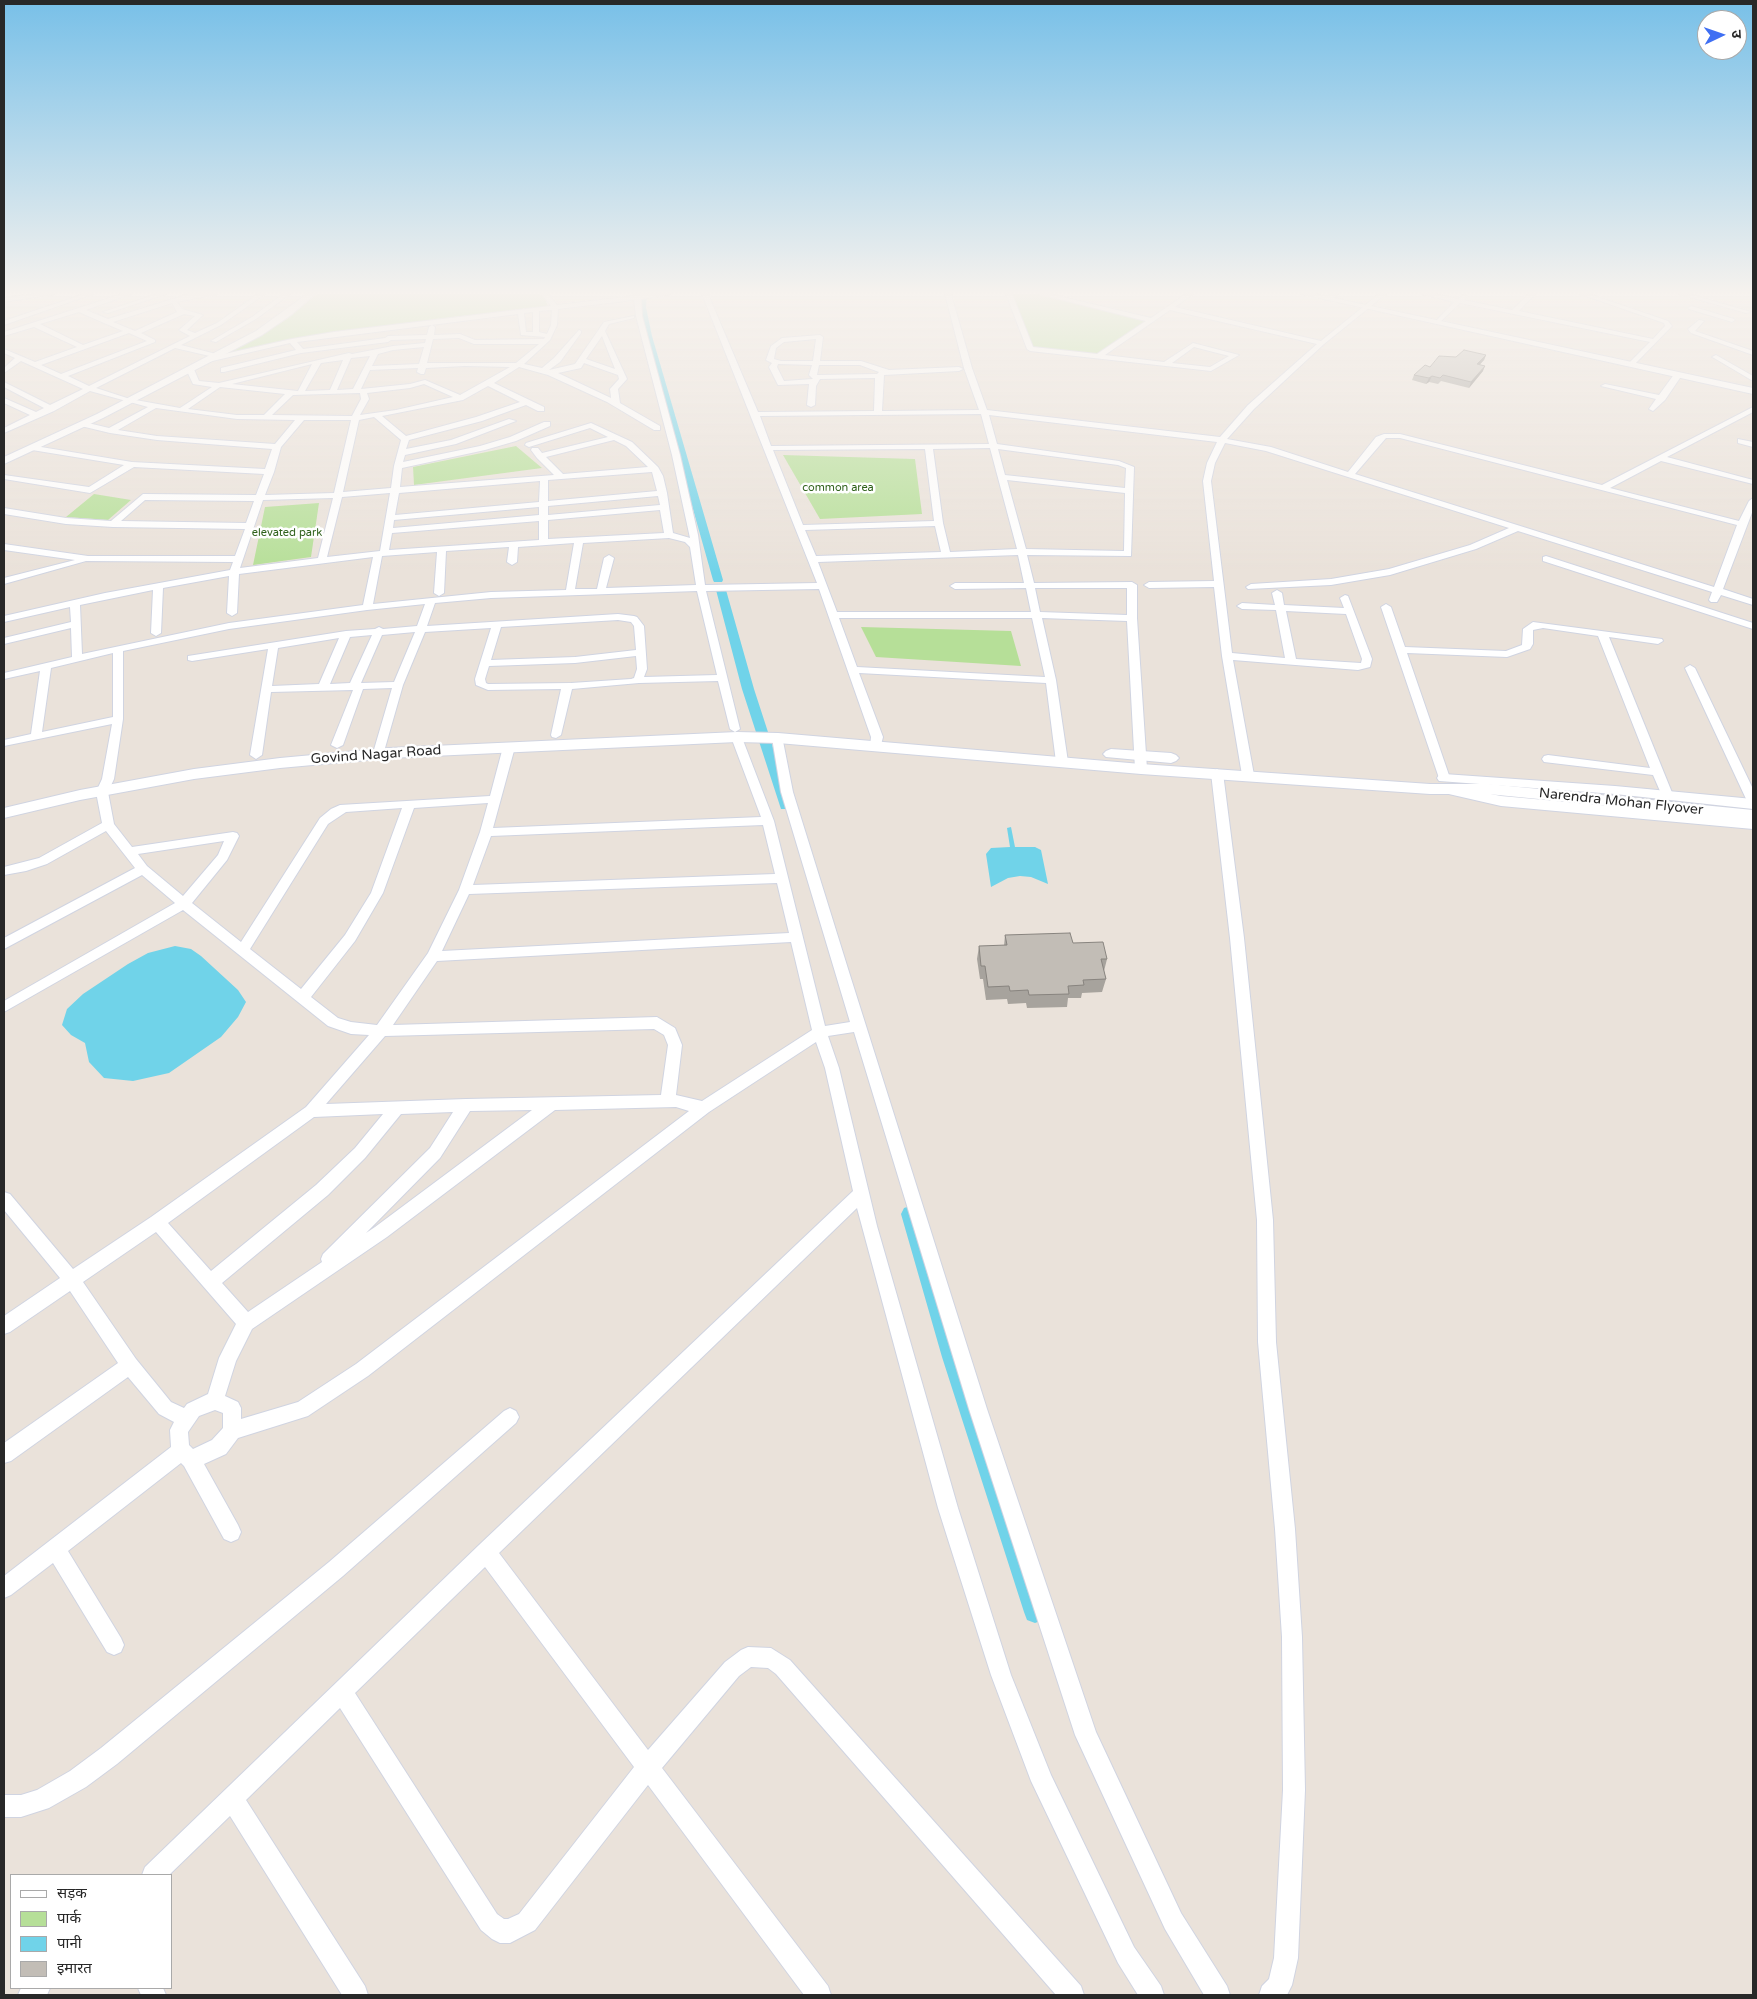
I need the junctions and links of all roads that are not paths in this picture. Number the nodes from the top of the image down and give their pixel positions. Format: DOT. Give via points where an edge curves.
graph roads {
  1 [pos="10,387"];
  2 [pos="86,387"];
  3 [pos="93,387"];
  4 [pos="155,387"];
  5 [pos="216,387"];
  6 [pos="243,387"];
  7 [pos="303,387"];
  8 [pos="335,387"];
  9 [pos="361,387"];
  10 [pos="389,387"];
  11 [pos="433,387"];
  12 [pos="480,387"];
  13 [pos="497,387"];
  14 [pos="580,387"];
  15 [pos="616,387"];
  16 [pos="657,387"];
  17 [pos="744,387"];
  18 [pos="814,387"];
  19 [pos="879,387"];
  20 [pos="975,387"];
  21 [pos="1273,387"];
  22 [pos="1611,387"];
  23 [pos="1669,387"];
  24 [pos="1736,387"];
  25 [pos="90,389"];
  26 [pos="360,391"];
  27 [pos="1753,391"];
  28 [pos="291,392"];
  29 [pos="300,393"];
  30 [pos="332,393"];
  31 [pos="460,398"];
  32 [pos="1662,398"];
  33 [pos="4,400"];
  34 [pos="129,401"];
  35 [pos="527,402"];
  36 [pos="616,404"];
  37 [pos="811,405"];
  38 [pos="155,406"];
  39 [pos="51,408"];
  40 [pos="541,409"];
  41 [pos="1654,409"];
  42 [pos="1753,409"];
  43 [pos="181,410"];
  44 [pos="984,412"];
  45 [pos="878,413"];
  46 [pos="755,414"];
  47 [pos="38,415"];
  48 [pos="376,415"];
  49 [pos="266,417"];
  50 [pos="301,418"];
  51 [pos="355,418"];
  52 [pos="512,421"];
  53 [pos="84,424"];
  54 [pos="547,424"];
  55 [pos="657,428"];
  56 [pos="4,431"];
  57 [pos="110,431"];
  58 [pos="520,436"];
  59 [pos="616,437"];
  60 [pos="405,440"];
  61 [pos="1222,440"];
  62 [pos="1741,441"];
  63 [pos="529,445"];
  64 [pos="1753,445"];
  65 [pos="929,446"];
  66 [pos="993,446"];
  67 [pos="277,447"];
  68 [pos="35,448"];
  69 [pos="768,448"];
  70 [pos="401,453"];
  71 [pos="540,456"];
  72 [pos="1660,458"];
  73 [pos="4,461"];
  74 [pos="132,464"];
  75 [pos="398,466"];
  76 [pos="655,469"];
  77 [pos="270,472"];
  78 [pos="1350,475"];
  79 [pos="1001,476"];
  80 [pos="4,477"];
  81 [pos="561,477"];
  82 [pos="544,478"];
  83 [pos="1753,482"];
  84 [pos="1603,488"];
  85 [pos="395,490"];
  86 [pos="1129,491"];
  87 [pos="662,493"];
  88 [pos="339,495"];
  89 [pos="260,498"];
  90 [pos="1753,501"];
  91 [pos="543,504"];
  92 [pos="664,507"];
  93 [pos="4,511"];
  94 [pos="542,517"];
  95 [pos="390,518"];
  96 [pos="939,523"];
  97 [pos="113,524"];
  98 [pos="1742,524"];
  99 [pos="250,526"];
  100 [pos="1519,527"];
  101 [pos="799,528"];
  102 [pos="388,531"];
  103 [pos="669,535"];
  104 [pos="578,540"];
  105 [pos="542,542"];
  106 [pos="514,544"];
  107 [pos="694,546"];
  108 [pos="4,547"];
  109 [pos="442,548"];
  110 [pos="1022,552"];
  111 [pos="381,553"];
  112 [pos="946,554"];
  113 [pos="609,558"];
  114 [pos="88,559"];
  115 [pos="238,559"];
  116 [pos="811,559"];
  117 [pos="1546,559"];
  118 [pos="322,560"];
  119 [pos="512,562"];
  120 [pos="234,572"];
  121 [pos="4,581"];
  122 [pos="1219,584"];
  123 [pos="1030,585"];
  124 [pos="158,586"];
  125 [pos="823,586"];
  126 [pos="955,586"];
  127 [pos="1149,586"];
  128 [pos="1251,587"];
  129 [pos="701,588"];
  130 [pos="601,591"];
  131 [pos="570,592"];
  132 [pos="1716,592"];
  133 [pos="1276,593"];
  134 [pos="435,596"];
  135 [pos="1345,598"];
  136 [pos="1753,602"];
  137 [pos="74,603"];
  138 [pos="367,606"];
  139 [pos="1242,606"];
  140 [pos="1386,607"];
  141 [pos="1280,608"];
  142 [pos="1350,611"];
  143 [pos="1710,612"];
  144 [pos="232,614"];
  145 [pos="834,615"];
  146 [pos="1036,615"];
  147 [pos="1132,618"];
  148 [pos="4,619"];
  149 [pos="76,624"];
  150 [pos="496,624"];
  151 [pos="1753,626"];
  152 [pos="421,628"];
  153 [pos="379,630"];
  154 [pos="156,633"];
  155 [pos="1602,633"];
  156 [pos="346,634"];
  157 [pos="4,641"];
  158 [pos="1658,641"];
  159 [pos="274,644"];
  160 [pos="118,649"];
  161 [pos="1401,650"];
  162 [pos="640,653"];
  163 [pos="1227,656"];
  164 [pos="192,658"];
  165 [pos="77,659"];
  166 [pos="1291,661"];
  167 [pos="485,663"];
  168 [pos="46,666"];
  169 [pos="1690,668"];
  170 [pos="852,670"];
  171 [pos="4,676"];
  172 [pos="722,678"];
  173 [pos="638,680"];
  174 [pos="1051,680"];
  175 [pos="398,686"];
  176 [pos="567,686"];
  177 [pos="356,687"];
  178 [pos="323,688"];
  179 [pos="267,689"];
  180 [pos="118,719"];
  181 [pos="744,733"];
  182 [pos="556,735"];
  183 [pos="773,735"];
  184 [pos="36,736"];
  185 [pos="877,742"];
  186 [pos="4,743"];
  187 [pos="337,745"];
  188 [pos="380,747"];
  189 [pos="509,747"];
  190 [pos="256,755"];
  191 [pos="1061,757"];
  192 [pos="1548,759"];
  193 [pos="1140,762"];
  194 [pos="1247,770"];
  195 [pos="1657,772"];
  196 [pos="1217,773"];
  197 [pos="1443,783"];
  198 [pos="105,786"];
  199 [pos="1667,795"];
  200 [pos="496,799"];
  201 [pos="4,801"];
  202 [pos="1753,803"];
  203 [pos="409,804"];
  204 [pos="4,813"];
  205 [pos="1753,814"];
  206 [pos="768,821"];
  207 [pos="1753,824"];
  208 [pos="108,825"];
  209 [pos="486,832"];
  210 [pos="130,851"];
  211 [pos="143,869"];
  212 [pos="4,871"];
  213 [pos="783,878"];
  214 [pos="465,890"];
  215 [pos="184,904"];
  216 [pos="797,937"];
  217 [pos="4,944"];
  218 [pos="242,951"];
  219 [pos="433,956"];
  220 [pos="302,998"];
  221 [pos="4,1007"];
  222 [pos="859,1026"];
  223 [pos="381,1031"];
  224 [pos="820,1032"];
  225 [pos="668,1101"];
  226 [pos="552,1103"];
  227 [pos="466,1105"];
  228 [pos="397,1108"];
  229 [pos="704,1108"];
  230 [pos="311,1111"];
  231 [pos="862,1193"];
  232 [pos="6,1209"];
  233 [pos="157,1222"];
  234 [pos="310,1279"];
  235 [pos="72,1280"];
  236 [pos="210,1283"];
  237 [pos="246,1323"];
  238 [pos="4,1326"];
  239 [pos="130,1365"];
  240 [pos="215,1401"];
  241 [pos="510,1417"];
  242 [pos="186,1419"];
  243 [pos="232,1430"];
  244 [pos="4,1454"];
  245 [pos="186,1455"];
  246 [pos="231,1532"];
  247 [pos="55,1548"];
  248 [pos="486,1552"];
  249 [pos="4,1588"];
  250 [pos="114,1645"];
  251 [pos="342,1692"];
  252 [pos="648,1767"];
  253 [pos="232,1799"];
  254 [pos="4,1806"];
  255 [pos="154,1874"];
  256 [pos="356,1995"];
  257 [pos="819,1995"];
  258 [pos="1072,1995"];
  259 [pos="1152,1995"];
  260 [pos="1218,1995"];
  261 [pos="1271,1995"];
  1 -- 39 [label="street"];
  2 -- 25 [label="street"];
  3 -- 25 [label="street"];
  4 -- 34 [label="street"];
  5 -- 43 [label="street"];
  6 -- 28 [label="street"];
  7 -- 29 [label="street"];
  8 -- 30 [label="street"];
  9 -- 26 [label="street"];
  10 -- 26 [label="street"];
  11 -- 31 [label="street"];
  12 -- 31 [label="street"];
  13 -- 35 [label="street"];
  14 -- 36 [label="street"];
  15 -- 36 [label="street"];
  16 -- 107 [label="street" via="680,473"];
  17 -- 46 [label="street"];
  18 -- 37 [label="street"];
  19 -- 45 [label="street"];
  20 -- 44 [label="street"];
  21 -- 61 [label="street"];
  22 -- 32 [label="street"];
  23 -- 32 [label="street"];
  24 -- 27 [label="street"];
  25 -- 34 [label="street"];
  25 -- 39 [label="street"];
  26 -- 30 [label="street"];
  26 -- 51 [label="street" via="365,399"];
  28 -- 29 [label="street"];
  28 -- 49 [label="street"];
  29 -- 30 [label="street"];
  31 -- 48 [label="street"];
  32 -- 41 [label="street"];
  33 -- 47 [label="street"];
  34 -- 38 [label="street"];
  34 -- 53 [label="street"];
  35 -- 40 [label="street"];
  35 -- 60 [label="street"];
  36 -- 55 [label="street"];
  38 -- 43 [label="street"];
  38 -- 57 [label="street"];
  39 -- 47 [label="street"];
  42 -- 72 [label="street"];
  43 -- 49 [label="street"];
  44 -- 45 [label="street"];
  44 -- 61 [label="street"];
  44 -- 66 [label="street"];
  45 -- 46 [label="street"];
  46 -- 69 [label="street"];
  47 -- 56 [label="street"];
  48 -- 51 [label="street"];
  48 -- 60 [label="street"];
  49 -- 50 [label="street"];
  50 -- 51 [label="street"];
  50 -- 67 [label="street"];
  51 -- 88 [label="street"];
  52 -- 70 [label="street" via="463,440"];
  53 -- 57 [label="street"];
  53 -- 68 [label="street"];
  54 -- 58 [label="street"];
  57 -- 67 [label="street" via="189,442"];
  58 -- 63 [label="street"];
  58 -- 75 [label="street" via="474,450"];
  59 -- 63 [label="street" via="591,425"];
  59 -- 71 [label="street"];
  59 -- 76 [label="street" via="629,444"];
  60 -- 70 [label="street"];
  61 -- 78 [label="street" via="1268,449"];
  61 -- 122 [label="street" via="1207,481"];
  62 -- 64 [label="street"];
  63 -- 71 [label="street"];
  65 -- 66 [label="street"];
  65 -- 69 [label="street"];
  65 -- 96 [label="street"];
  66 -- 79 [label="street"];
  66 -- 86 [label="street" via="1126,465 1130,468"];
  67 -- 77 [label="street"];
  68 -- 73 [label="street"];
  68 -- 74 [label="street"];
  69 -- 101 [label="street"];
  70 -- 75 [label="street"];
  71 -- 81 [label="street"];
  72 -- 83 [label="street"];
  72 -- 84 [label="street"];
  74 -- 77 [label="street"];
  74 -- 80 [label="street" via="90,490"];
  75 -- 85 [label="street"];
  76 -- 81 [label="street"];
  76 -- 87 [label="street"];
  77 -- 89 [label="street"];
  78 -- 84 [label="street" via="1379,439 1391,435"];
  78 -- 100 [label="street"];
  79 -- 86 [label="street"];
  79 -- 110 [label="street"];
  81 -- 82 [label="street"];
  82 -- 85 [label="street"];
  82 -- 91 [label="street"];
  84 -- 98 [label="street"];
  85 -- 88 [label="street"];
  85 -- 95 [label="street"];
  86 -- 110 [label="street" via="1128,554"];
  87 -- 91 [label="street"];
  87 -- 92 [label="street"];
  88 -- 89 [label="street"];
  88 -- 118 [label="street"];
  89 -- 97 [label="street" via="143,497"];
  89 -- 99 [label="street"];
  90 -- 98 [label="street"];
  91 -- 94 [label="street"];
  91 -- 95 [label="street"];
  92 -- 94 [label="street"];
  92 -- 103 [label="street"];
  93 -- 97 [label="street" via="66,521"];
  94 -- 102 [label="street"];
  94 -- 105 [label="street"];
  95 -- 102 [label="street"];
  96 -- 101 [label="street"];
  96 -- 112 [label="street"];
  97 -- 99 [label="street"];
  98 -- 132 [label="street"];
  99 -- 115 [label="street"];
  100 -- 128 [label="street" via="1473,547 1390,572 1331,582"];
  100 -- 132 [label="street"];
  101 -- 116 [label="street"];
  102 -- 111 [label="street"];
  103 -- 104 [label="street"];
  103 -- 107 [label="street" via="688,540"];
  104 -- 105 [label="street"];
  104 -- 131 [label="street"];
  105 -- 106 [label="street"];
  106 -- 109 [label="street"];
  106 -- 119 [label="street"];
  107 -- 129 [label="street"];
  108 -- 114 [label="street"];
  109 -- 111 [label="street"];
  109 -- 134 [label="street"];
  110 -- 112 [label="street"];
  110 -- 123 [label="street"];
  111 -- 118 [label="street"];
  111 -- 138 [label="street"];
  112 -- 116 [label="street"];
  113 -- 130 [label="street"];
  114 -- 115 [label="street"];
  114 -- 121 [label="street"];
  115 -- 120 [label="street"];
  116 -- 125 [label="street"];
  117 -- 143 [label="street"];
  118 -- 120 [label="street"];
  120 -- 124 [label="street"];
  120 -- 144 [label="street"];
  122 -- 127 [label="street"];
  122 -- 163 [label="street"];
  123 -- 126 [label="street"];
  123 -- 146 [label="street"];
  123 -- 147 [label="street" via="1132,586"];
  124 -- 137 [label="street"];
  124 -- 154 [label="street"];
  125 -- 129 [label="street"];
  125 -- 145 [label="street"];
  129 -- 130 [label="street"];
  129 -- 172 [label="street"];
  130 -- 131 [label="street"];
  131 -- 134 [label="street"];
  132 -- 136 [label="street"];
  132 -- 143 [label="street"];
  133 -- 141 [label="street"];
  134 -- 138 [label="street"];
  134 -- 152 [label="street"];
  135 -- 142 [label="street"];
  137 -- 148 [label="street"];
  137 -- 149 [label="street"];
  138 -- 160 [label="street" via="229,626"];
  139 -- 141 [label="street"];
  140 -- 161 [label="street"];
  141 -- 142 [label="street"];
  141 -- 166 [label="street"];
  142 -- 166 [label="street" via="1367,659 1366,665"];
  143 -- 151 [label="street"];
  145 -- 146 [label="street"];
  145 -- 170 [label="street"];
  146 -- 147 [label="street"];
  146 -- 174 [label="street"];
  147 -- 193 [label="street"];
  149 -- 157 [label="street"];
  149 -- 165 [label="street"];
  150 -- 152 [label="street"];
  150 -- 162 [label="street" via="634,619 639,626"];
  150 -- 167 [label="street"];
  152 -- 153 [label="street"];
  152 -- 175 [label="street"];
  153 -- 156 [label="street"];
  153 -- 177 [label="street"];
  155 -- 158 [label="street"];
  155 -- 161 [label="street" via="1533,625 1528,629 1526,647 1507,654"];
  155 -- 195 [label="street"];
  156 -- 159 [label="street"];
  156 -- 178 [label="street"];
  159 -- 164 [label="street"];
  159 -- 179 [label="street"];
  160 -- 165 [label="street"];
  160 -- 180 [label="street"];
  161 -- 197 [label="street"];
  162 -- 167 [label="street" via="575,660"];
  162 -- 173 [label="street" via="642,669"];
  163 -- 166 [label="street"];
  163 -- 194 [label="street"];
  165 -- 168 [label="street"];
  167 -- 176 [label="street" via="480,680 481,685 488,687"];
  168 -- 171 [label="street"];
  168 -- 184 [label="street"];
  169 -- 202 [label="street"];
  170 -- 174 [label="street"];
  170 -- 185 [label="street"];
  172 -- 173 [label="street"];
  172 -- 181 [label="street"];
  173 -- 176 [label="street"];
  174 -- 191 [label="street"];
  175 -- 177 [label="street"];
  175 -- 188 [label="street"];
  176 -- 182 [label="street"];
  177 -- 178 [label="street"];
  177 -- 187 [label="street"];
  178 -- 179 [label="street"];
  179 -- 190 [label="street"];
  180 -- 184 [label="street"];
  180 -- 198 [label="street"];
  181 -- 182 [label="main road, Govind Nagar Road"];
  181 -- 183 [label="main road"];
  181 -- 189 [label="main road, Govind Nagar Road"];
  181 -- 206 [label="street"];
  182 -- 188 [label="main road, Govind Nagar Road"];
  183 -- 185 [label="main road"];
  183 -- 222 [label="street" via="788,798"];
  184 -- 186 [label="street"];
  185 -- 191 [label="main road"];
  187 -- 188 [label="main road, Govind Nagar Road"];
  187 -- 190 [label="main road, Govind Nagar Road"];
  188 -- 189 [label="main road, Govind Nagar Road"];
  188 -- 198 [label="main road, Govind Nagar Road"];
  189 -- 200 [label="street"];
  190 -- 198 [label="main road, Govind Nagar Road" via="197,763"];
  191 -- 193 [label="main road"];
  192 -- 195 [label="street"];
  193 -- 194 [label="main road"];
  193 -- 196 [label="main road"];
  194 -- 196 [label="main road"];
  194 -- 197 [label="main road"];
  195 -- 199 [label="street"];
  196 -- 261 [label="street" via="1263,1206 1267,1342 1292,1637 1294,1790 1286,1958 1280,1985"];
  197 -- 199 [label="street" via="1496,780"];
  197 -- 205 [label="main road, Narendra Mohan Flyover"];
  197 -- 207 [label="street" via="1501,801"];
  198 -- 201 [label="main road, Govind Nagar Road"];
  198 -- 204 [label="main road, Govind Nagar Road"];
  198 -- 208 [label="street"];
  199 -- 202 [label="street"];
  200 -- 203 [label="street"];
  200 -- 209 [label="street"];
  203 -- 218 [label="street" via="344,808 324,821"];
  203 -- 220 [label="street" via="377,893 350,938"];
  206 -- 209 [label="street"];
  206 -- 213 [label="street"];
  208 -- 210 [label="street"];
  208 -- 212 [label="street" via="43,861"];
  209 -- 214 [label="street"];
  210 -- 211 [label="street"];
  210 -- 215 [label="street" via="233,836 223,857"];
  211 -- 215 [label="street"];
  211 -- 217 [label="street"];
  213 -- 214 [label="street"];
  213 -- 216 [label="street"];
  214 -- 219 [label="street"];
  215 -- 218 [label="street"];
  215 -- 221 [label="street"];
  216 -- 219 [label="street"];
  216 -- 224 [label="street"];
  218 -- 220 [label="street"];
  219 -- 223 [label="street"];
  220 -- 223 [label="street" via="333,1022 351,1028"];
  222 -- 224 [label="street"];
  222 -- 260 [label="street" via="978,1409 1086,1735 1173,1921"];
  223 -- 225 [label="street" via="656,1023 670,1032 675,1045"];
  223 -- 230 [label="street"];
  224 -- 229 [label="street"];
  224 -- 231 [label="street" via="832,1068"];
  225 -- 226 [label="street"];
  225 -- 229 [label="street"];
  226 -- 227 [label="street"];
  226 -- 234 [label="street" via="381,1232"];
  227 -- 228 [label="street"];
  227 -- 234 [label="street" via="435,1153"];
  228 -- 230 [label="street"];
  228 -- 236 [label="street" via="360,1153 322,1190"];
  229 -- 243 [label="street" via="362,1370 302,1410"];
  230 -- 233 [label="street"];
  231 -- 248 [label="street"];
  231 -- 259 [label="street" via="948,1508 1001,1675 1046,1790 1126,1955"];
  232 -- 235 [label="street"];
  233 -- 235 [label="street"];
  233 -- 236 [label="street"];
  234 -- 237 [label="street"];
  235 -- 238 [label="street"];
  235 -- 239 [label="street"];
  236 -- 237 [label="street"];
  237 -- 240 [label="street" via="228,1358"];
  239 -- 242 [label="street" via="165,1408"];
  239 -- 244 [label="street"];
  240 -- 242 [label="street" via="193,1410"];
  240 -- 243 [label="street" via="232,1408"];
  241 -- 254 [label="street" via="336,1569 109,1756 41,1800 21,1806"];
  242 -- 245 [label="street" via="178,1430"];
  243 -- 245 [label="street" via="219,1447 207,1454"];
  245 -- 246 [label="street"];
  245 -- 247 [label="street"];
  247 -- 249 [label="street"];
  247 -- 250 [label="street"];
  248 -- 251 [label="street"];
  248 -- 252 [label="street"];
  251 -- 252 [label="street" via="489,1922 500,1931 510,1931 527,1922"];
  251 -- 253 [label="street"];
  252 -- 257 [label="street"];
  252 -- 258 [label="street" via="732,1670 748,1657 771,1658 790,1674"];
  253 -- 255 [label="street"];
  253 -- 256 [label="street"];
}
